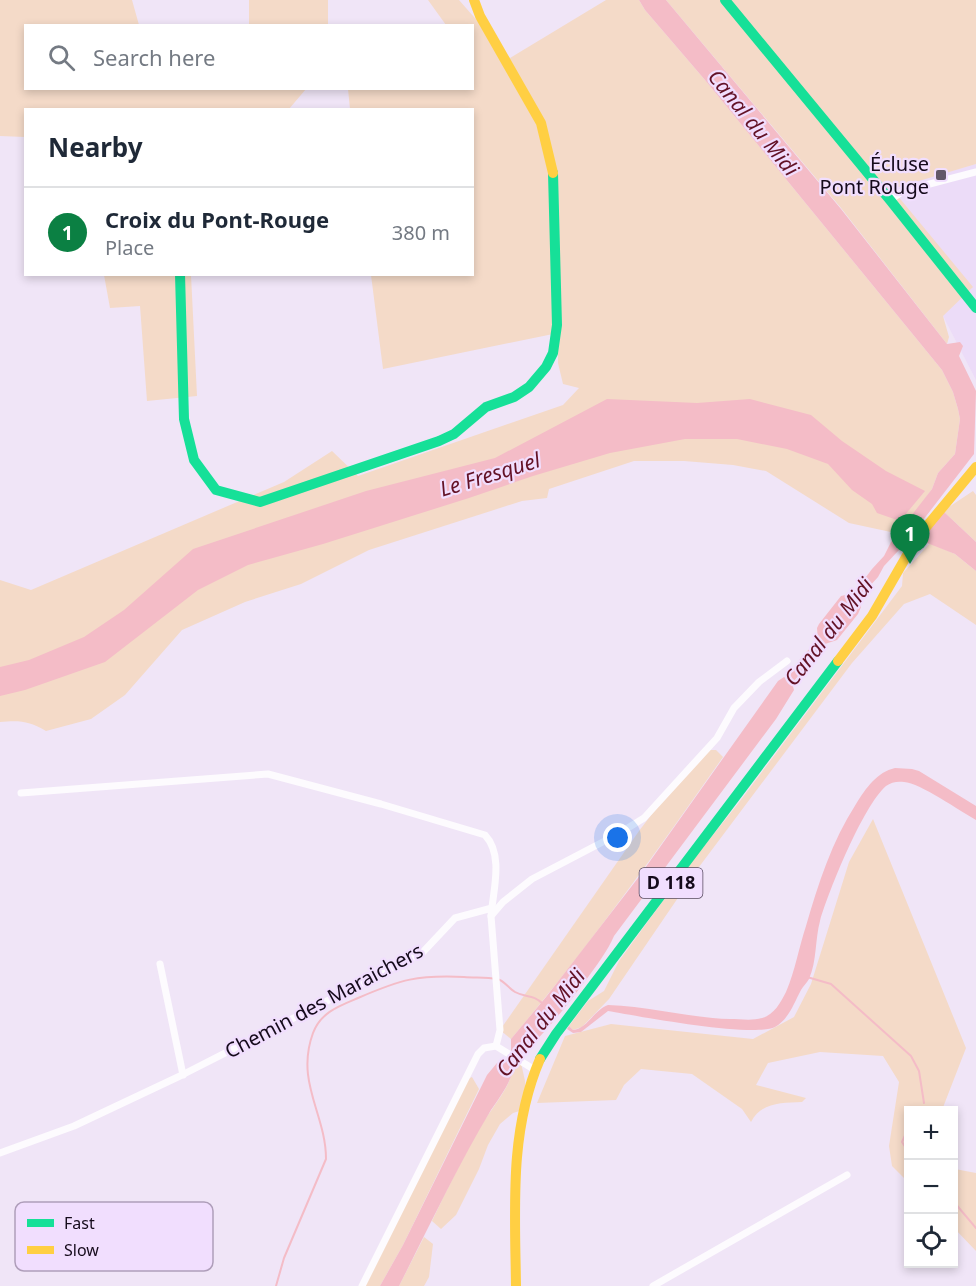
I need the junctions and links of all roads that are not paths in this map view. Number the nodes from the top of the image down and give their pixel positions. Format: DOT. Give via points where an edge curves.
graph roads {
  1 [pos="474,0"];
  2 [pos="725,0"];
  3 [pos="976,172"];
  4 [pos="890,200"];
  5 [pos="180,276"];
  6 [pos="976,308"];
  7 [pos="976,467"];
  8 [pos="788,661"];
  9 [pos="21,793"];
  10 [pos="492,908"];
  11 [pos="491,916"];
  12 [pos="160,964"];
  13 [pos="496,1046"];
  14 [pos="535,1070"];
  15 [pos="183,1075"];
  16 [pos="0,1153"];
  17 [pos="847,1175"];
  18 [pos="514,1261"];
  19 [pos="362,1286"];
  20 [pos="509,1286"];
  21 [pos="516,1286"];
  22 [pos="653,1286"];
  1 -- 5 [label="street" via="540,123 553,172 557,325 553,353 529,387 486,407 454,434 439,441 260,502 216,490 194,460 184,419"];
  2 -- 4 [label="street"];
  3 -- 4 [label="street" via="912,189"];
  4 -- 6 [label="street"];
  7 -- 14 [label="street, D 118" via="917,538 872,616 556,1034"];
  8 -- 11 [label="street" via="759,682 734,708 717,738 644,818 532,879"];
  9 -- 10 [label="street" via="268,774 485,835 492,843 496,859"];
  10 -- 11 [label="street"];
  10 -- 15 [label="street, Chemin des Maraichers" via="455,918 423,952"];
  11 -- 13 [label="street" via="500,1030"];
  12 -- 15 [label="street"];
  13 -- 14 [label="street"];
  13 -- 19 [label="street" via="484,1048 478,1054"];
  14 -- 18 [label="street, D 118" via="515,1162"];
  15 -- 16 [label="street, Chemin des Maraichers" via="74,1126"];
  17 -- 22 [label="street"];
  18 -- 20 [label="street, D 118"];
  18 -- 21 [label="street, D 118"];
}
